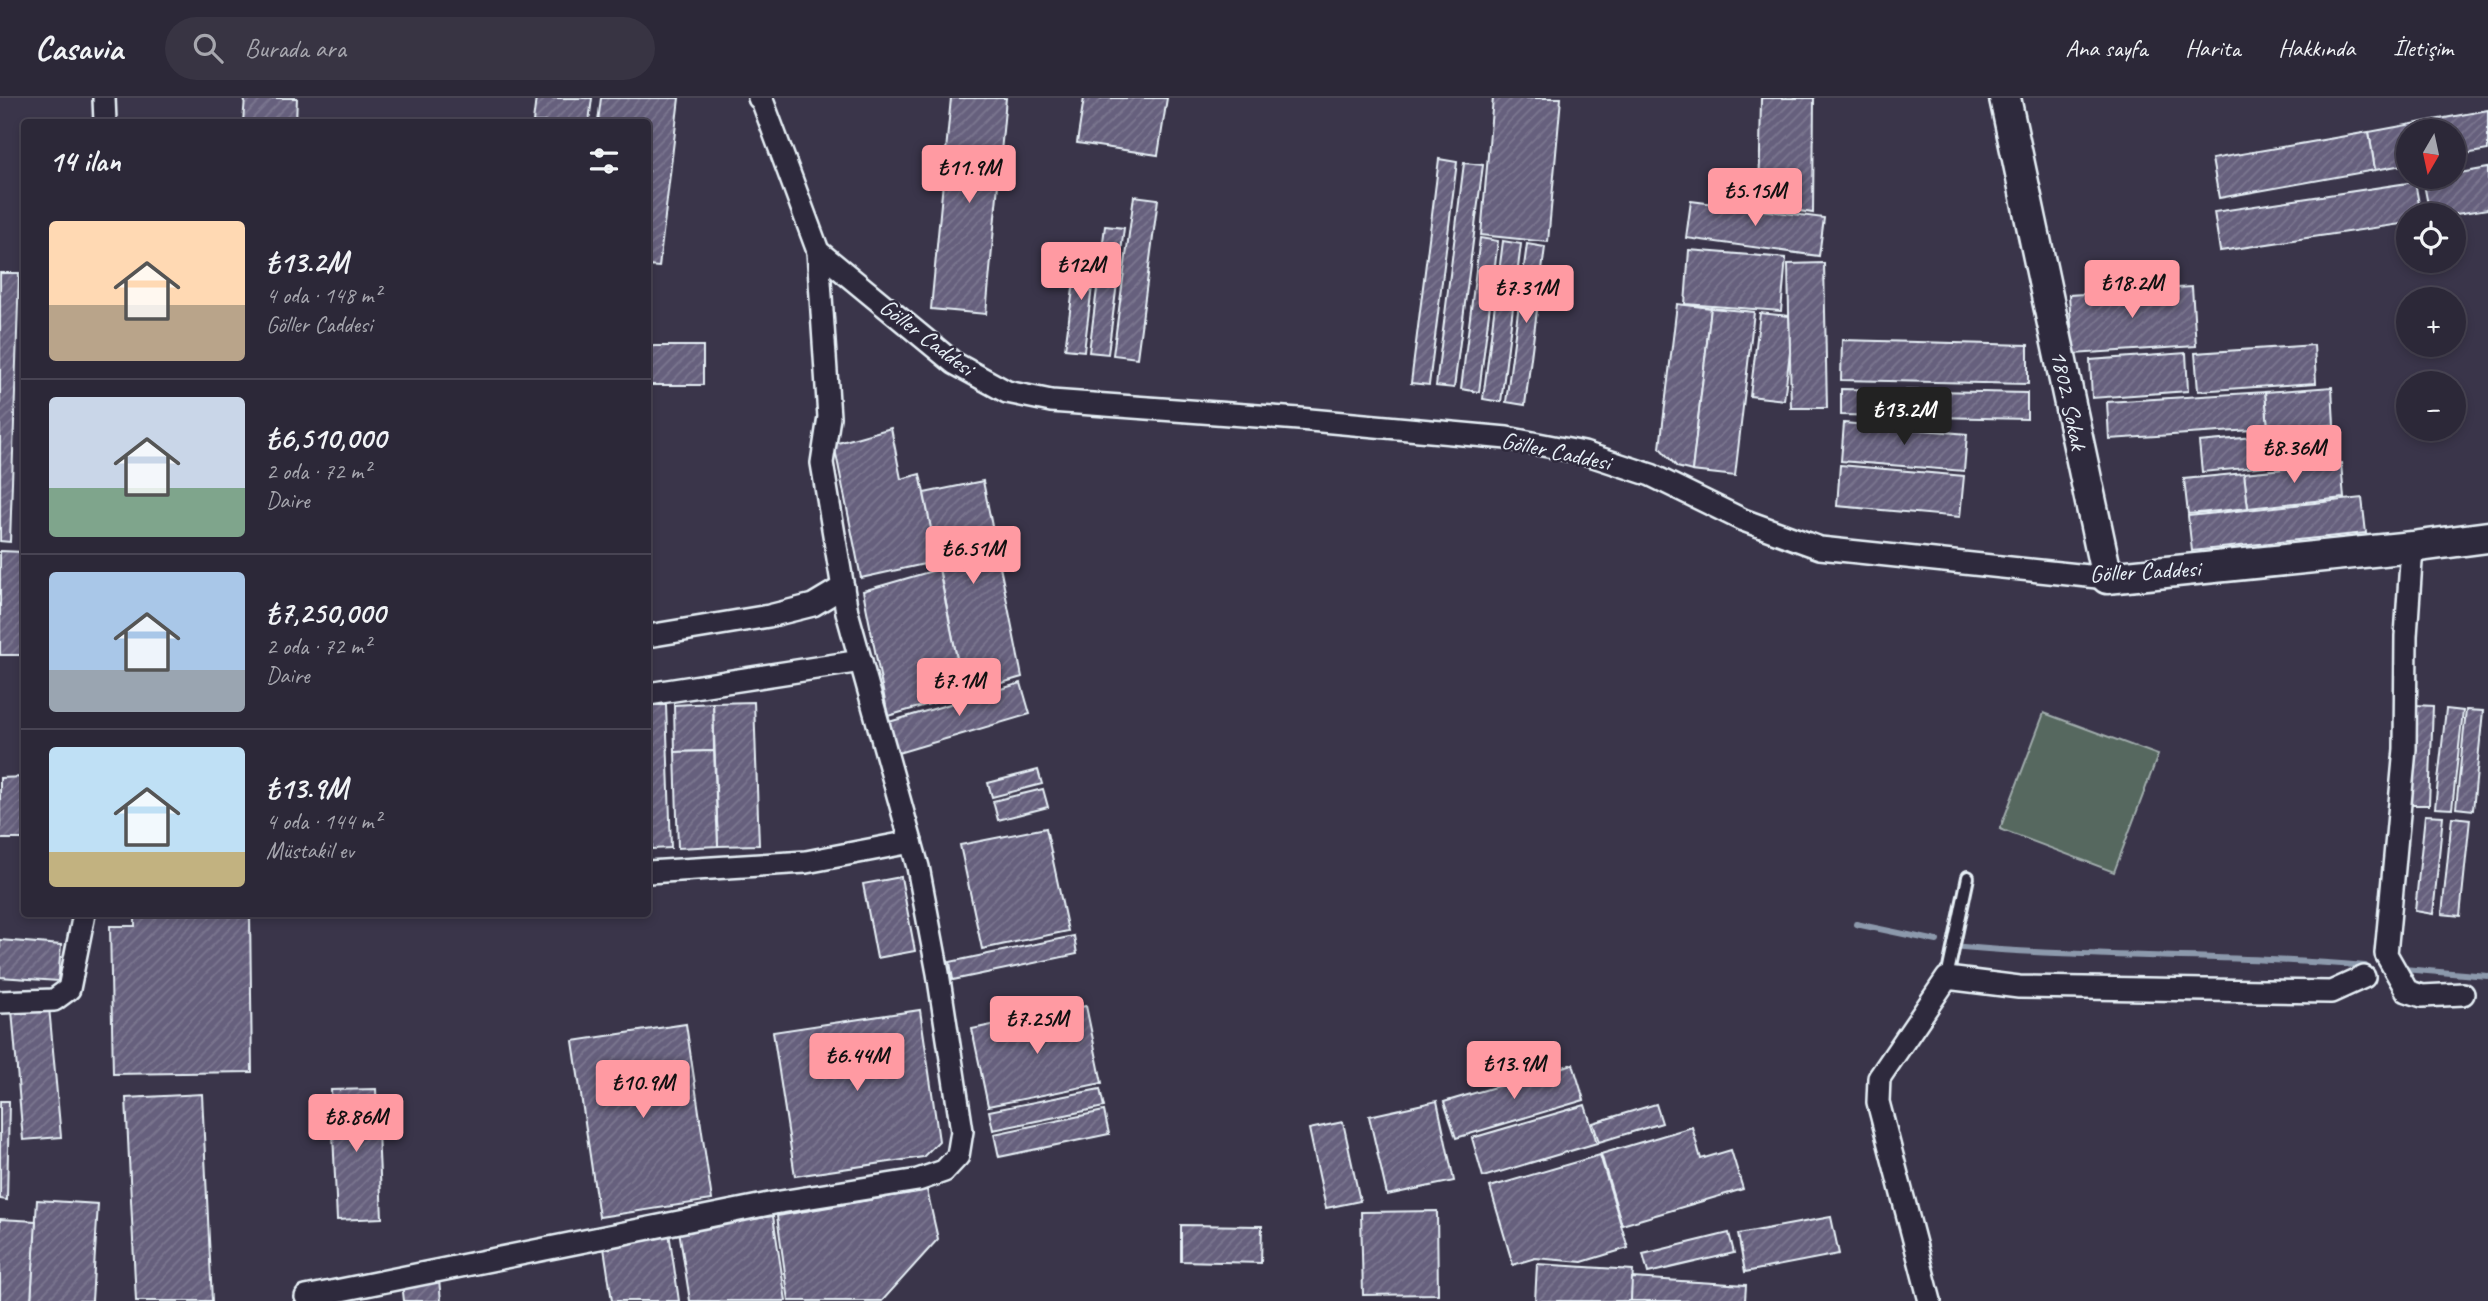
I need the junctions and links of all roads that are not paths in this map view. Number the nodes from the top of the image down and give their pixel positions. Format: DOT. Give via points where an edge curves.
graph roads {
  1 [pos="104,98"];
  2 [pos="759,98"];
  3 [pos="2005,98"];
  4 [pos="105,119"];
  5 [pos="818,251"];
  6 [pos="2488,537"];
  7 [pos="2412,547"];
  8 [pos="2106,578"];
  9 [pos="843,587"];
  10 [pos="651,636"];
  11 [pos="861,661"];
  12 [pos="651,694"];
  13 [pos="911,842"];
  14 [pos="651,872"];
  15 [pos="1968,877"];
  16 [pos="83,917"];
  17 [pos="2364,977"];
  18 [pos="1947,978"];
  19 [pos="2463,994"];
  20 [pos="0,1002"];
  21 [pos="306,1297"];
  22 [pos="1930,1301"];
  1 -- 4 [label="street"];
  2 -- 5 [label="street"];
  3 -- 8 [label="street, 1802. Sokak"];
  5 -- 8 [label="street, Göller Caddesi" via="954,363 1007,392 1051,401 1507,438 1584,453 1651,475 1742,520 1820,548"];
  5 -- 9 [label="street" via="829,417 822,463"];
  6 -- 7 [label="street, Göller Caddesi"];
  7 -- 8 [label="street, Göller Caddesi"];
  7 -- 19 [label="street" via="2405,749 2386,954 2407,991 2422,996"];
  9 -- 10 [label="street" via="813,605"];
  9 -- 11 [label="street"];
  11 -- 12 [label="street"];
  11 -- 13 [label="street"];
  13 -- 14 [label="street" via="806,862"];
  13 -- 21 [label="street" via="938,973 962,1131 958,1156 944,1171 918,1180 774,1203"];
  15 -- 18 [label="lane"];
  16 -- 20 [label="street" via="69,989 54,1000"];
  17 -- 18 [label="street" via="2331,992 2019,988"];
  18 -- 22 [label="street" via="1879,1079 1878,1102"];
}
